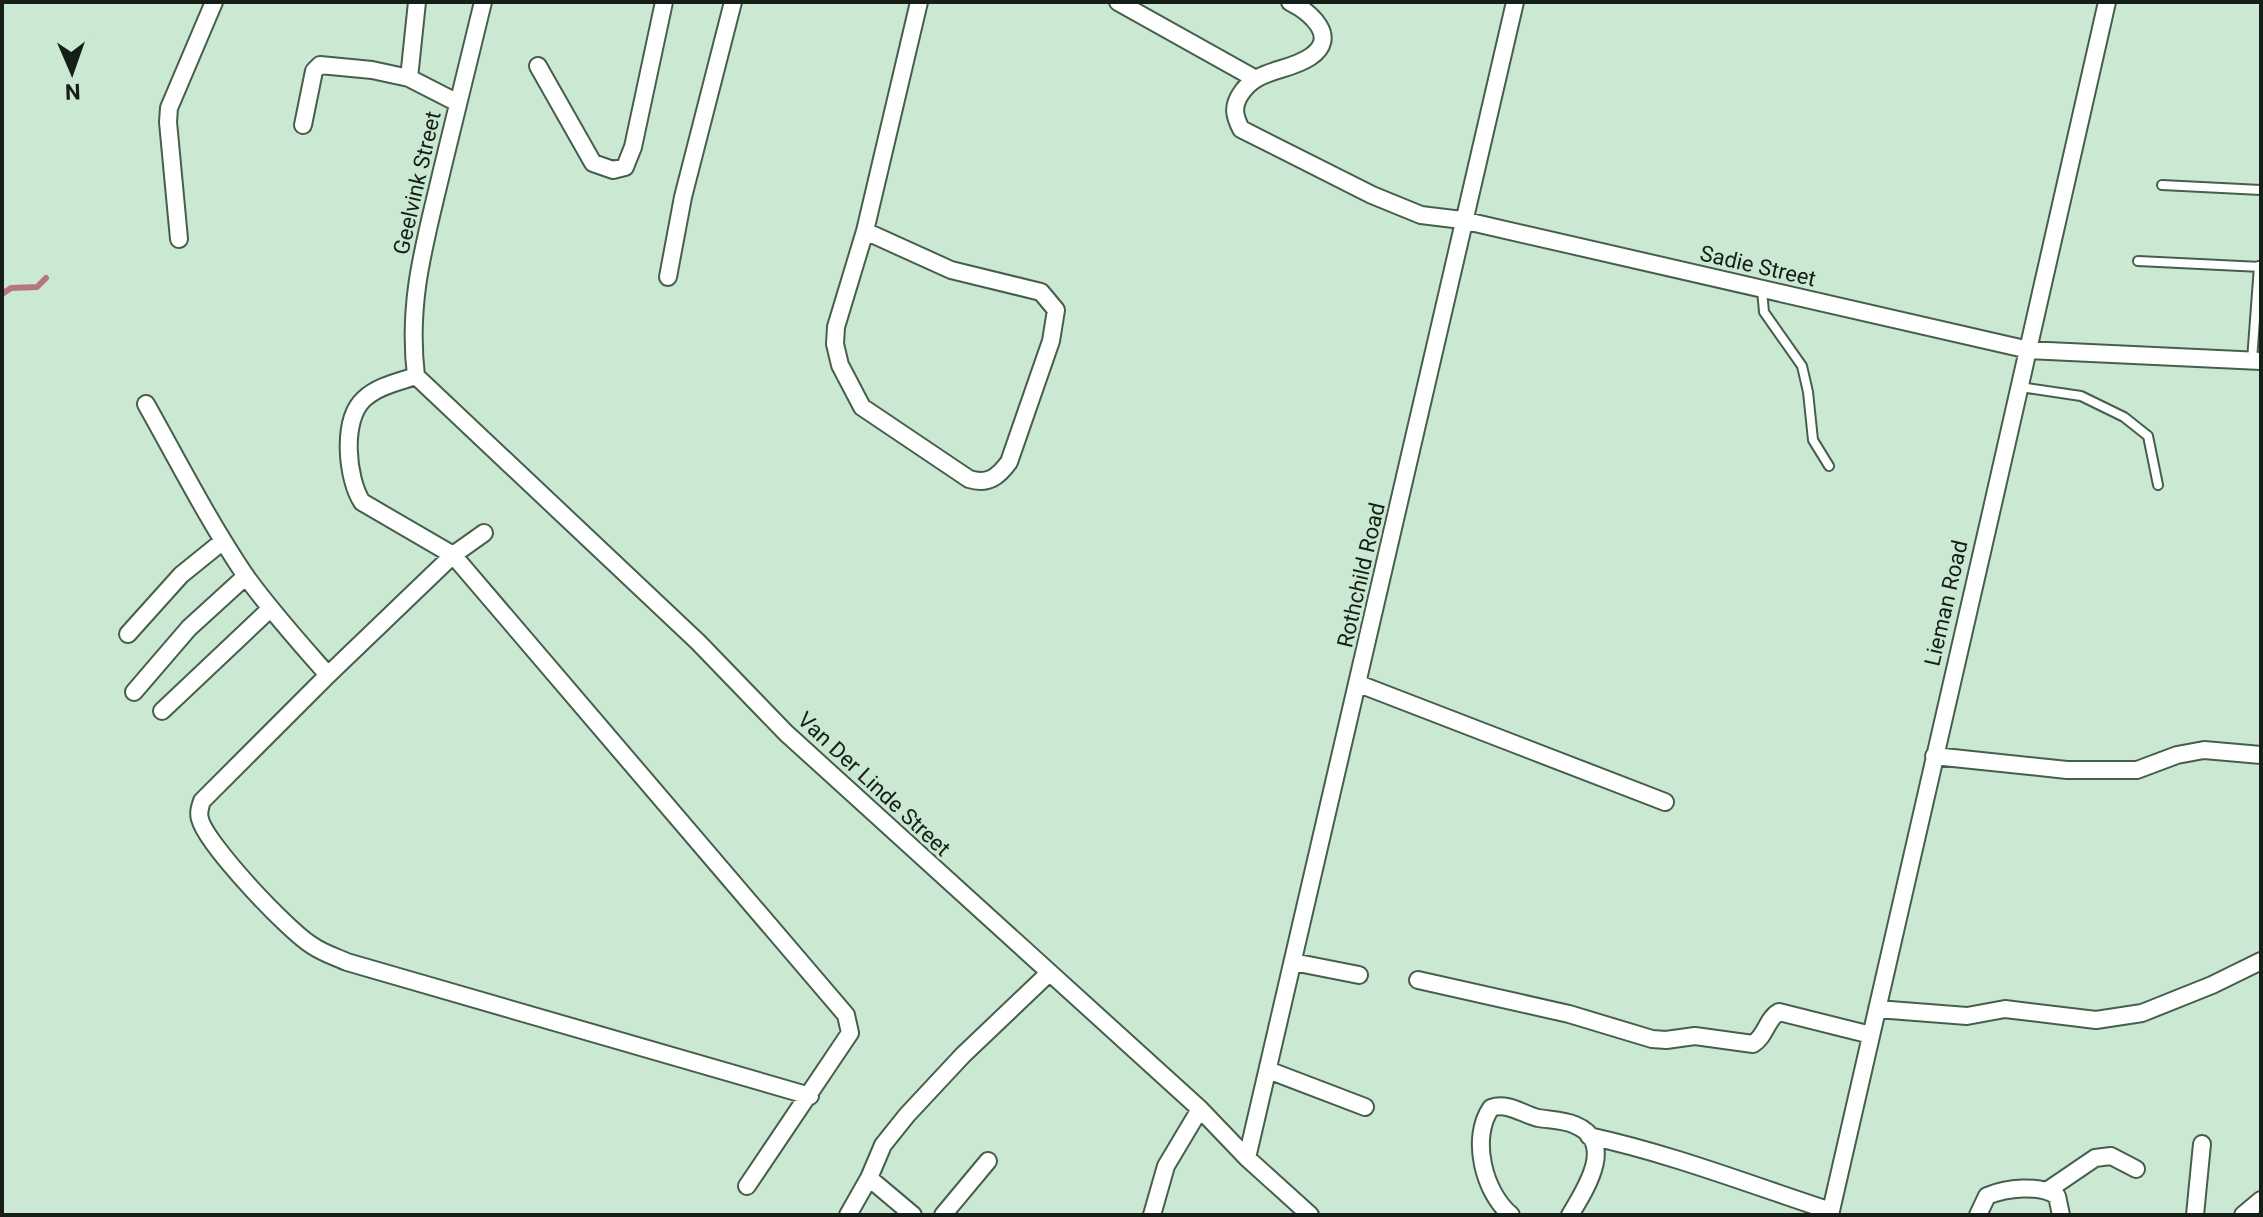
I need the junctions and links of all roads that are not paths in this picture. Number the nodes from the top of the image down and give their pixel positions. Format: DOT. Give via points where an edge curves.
graph roads {
  1 [pos="214,2"];
  2 [pos="417,2"];
  3 [pos="483,2"];
  4 [pos="664,2"];
  5 [pos="733,2"];
  6 [pos="919,2"];
  7 [pos="1118,2"];
  8 [pos="1290,2"];
  9 [pos="1515,2"];
  10 [pos="2107,2"];
  11 [pos="538,66"];
  12 [pos="409,78"];
  13 [pos="1254,78"];
  14 [pos="458,103"];
  15 [pos="303,125"];
  16 [pos="2162,185"];
  17 [pos="2261,190"];
  18 [pos="1462,220"];
  19 [pos="865,231"];
  20 [pos="179,239"];
  21 [pos="2138,261"];
  22 [pos="2260,266"];
  23 [pos="668,277"];
  24 [pos="1762,290"];
  25 [pos="2029,350"];
  26 [pos="2256,361"];
  27 [pos="416,376"];
  28 [pos="2020,387"];
  29 [pos="146,404"];
  30 [pos="1829,466"];
  31 [pos="2158,485"];
  32 [pos="484,533"];
  33 [pos="223,541"];
  34 [pos="453,555"];
  35 [pos="246,576"];
  36 [pos="270,609"];
  37 [pos="128,634"];
  38 [pos="328,675"];
  39 [pos="1359,684"];
  40 [pos="134,692"];
  41 [pos="162,711"];
  42 [pos="2261,755"];
  43 [pos="1934,756"];
  44 [pos="1665,802"];
  45 [pos="2261,961"];
  46 [pos="1293,962"];
  47 [pos="1048,974"];
  48 [pos="1359,975"];
  49 [pos="1418,980"];
  50 [pos="1877,1009"];
  51 [pos="1871,1035"];
  52 [pos="1268,1070"];
  53 [pos="810,1096"];
  54 [pos="1365,1107"];
  55 [pos="1200,1109"];
  56 [pos="1589,1136"];
  57 [pos="2202,1144"];
  58 [pos="1247,1158"];
  59 [pos="988,1161"];
  60 [pos="2136,1169"];
  61 [pos="869,1178"];
  62 [pos="747,1186"];
  63 [pos="2048,1190"];
  64 [pos="2261,1200"];
  65 [pos="1831,1213"];
  66 [pos="848,1215"];
  67 [pos="913,1215"];
  68 [pos="943,1215"];
  69 [pos="1152,1215"];
  70 [pos="1310,1215"];
  71 [pos="1511,1215"];
  72 [pos="1570,1215"];
  73 [pos="1978,1215"];
  74 [pos="2061,1215"];
  75 [pos="2195,1215"];
  76 [pos="2243,1215"];
  1 -- 20 [label="street" via="169,108"];
  2 -- 12 [label="street"];
  3 -- 14 [label="street, Geelvink Street"];
  4 -- 11 [label="street" via="625,167 613,170 593,163"];
  5 -- 23 [label="street"];
  6 -- 19 [label="street"];
  7 -- 13 [label="street"];
  8 -- 13 [label="street" via="1318,24 1320,45 1310,57"];
  9 -- 18 [label="street, Rothchild Road"];
  10 -- 25 [label="street, Lieman Road"];
  12 -- 14 [label="street"];
  12 -- 15 [label="street" via="320,65 314,71"];
  13 -- 18 [label="street, Sadie Street" via="1235,104 1241,129 1372,195 1421,215"];
  14 -- 27 [label="street, Geelvink Street" via="413,307"];
  16 -- 17 [label="lane"];
  18 -- 24 [label="street, Sadie Street"];
  18 -- 39 [label="street, Rothchild Road"];
  19 -- 19 [label="street" via="951,270 1041,292 1056,310 1051,341 1009,462 998,476 969,479 862,407 851,387 840,365 836,327"];
  21 -- 22 [label="lane"];
  22 -- 26 [label="lane"];
  24 -- 25 [label="street, Sadie Street"];
  24 -- 30 [label="lane" via="1764,312 1802,366 1813,440"];
  25 -- 26 [label="street, Sadie Street"];
  25 -- 28 [label="street, Lieman Road"];
  27 -- 34 [label="street" via="362,401 349,435 350,473 362,502"];
  27 -- 47 [label="street, Van Der Linde Street" via="698,642 786,733"];
  28 -- 31 [label="lane" via="2081,396 2124,417 2148,436"];
  28 -- 43 [label="street, Lieman Road"];
  29 -- 33 [label="street"];
  32 -- 34 [label="street"];
  33 -- 35 [label="street"];
  33 -- 37 [label="street" via="181,575"];
  34 -- 38 [label="street"];
  34 -- 53 [label="street" via="846,1015 850,1033"];
  35 -- 36 [label="street"];
  35 -- 40 [label="street" via="189,628"];
  36 -- 38 [label="street"];
  36 -- 41 [label="street"];
  38 -- 53 [label="street" via="199,809 202,825 230,863 284,923 313,946 347,962"];
  39 -- 44 [label="street"];
  39 -- 46 [label="street, Rothchild Road"];
  42 -- 43 [label="street" via="2189,751 2137,770 2067,770"];
  43 -- 50 [label="street, Lieman Road"];
  45 -- 50 [label="street" via="2142,1013 2096,1020 2005,1009 1967,1016"];
  46 -- 48 [label="street"];
  46 -- 52 [label="street, Rothchild Road"];
  47 -- 55 [label="street, Van Der Linde Street"];
  47 -- 61 [label="street" via="907,1115 883,1145"];
  49 -- 51 [label="street" via="1652,1039 1695,1036 1753,1044 1779,1012"];
  50 -- 51 [label="street, Lieman Road"];
  51 -- 65 [label="street, Lieman Road"];
  52 -- 54 [label="street"];
  52 -- 58 [label="street, Rothchild Road"];
  53 -- 62 [label="street"];
  55 -- 58 [label="street, Van Der Linde Street"];
  55 -- 69 [label="street" via="1166,1166"];
  56 -- 65 [label="street" via="1701,1167"];
  56 -- 71 [label="street" via="1575,1125 1509,1107 1491,1108 1480,1148 1499,1205"];
  56 -- 72 [label="street" via="1596,1149 1594,1166"];
  57 -- 75 [label="street"];
  58 -- 70 [label="street, Van Der Linde Street"];
  59 -- 68 [label="street"];
  60 -- 63 [label="street" via="2111,1156 2095,1158"];
  61 -- 66 [label="street"];
  61 -- 67 [label="street"];
  63 -- 73 [label="street" via="2002,1190 1987,1196"];
  63 -- 74 [label="street" via="2057,1196"];
  64 -- 76 [label="street"];
}
